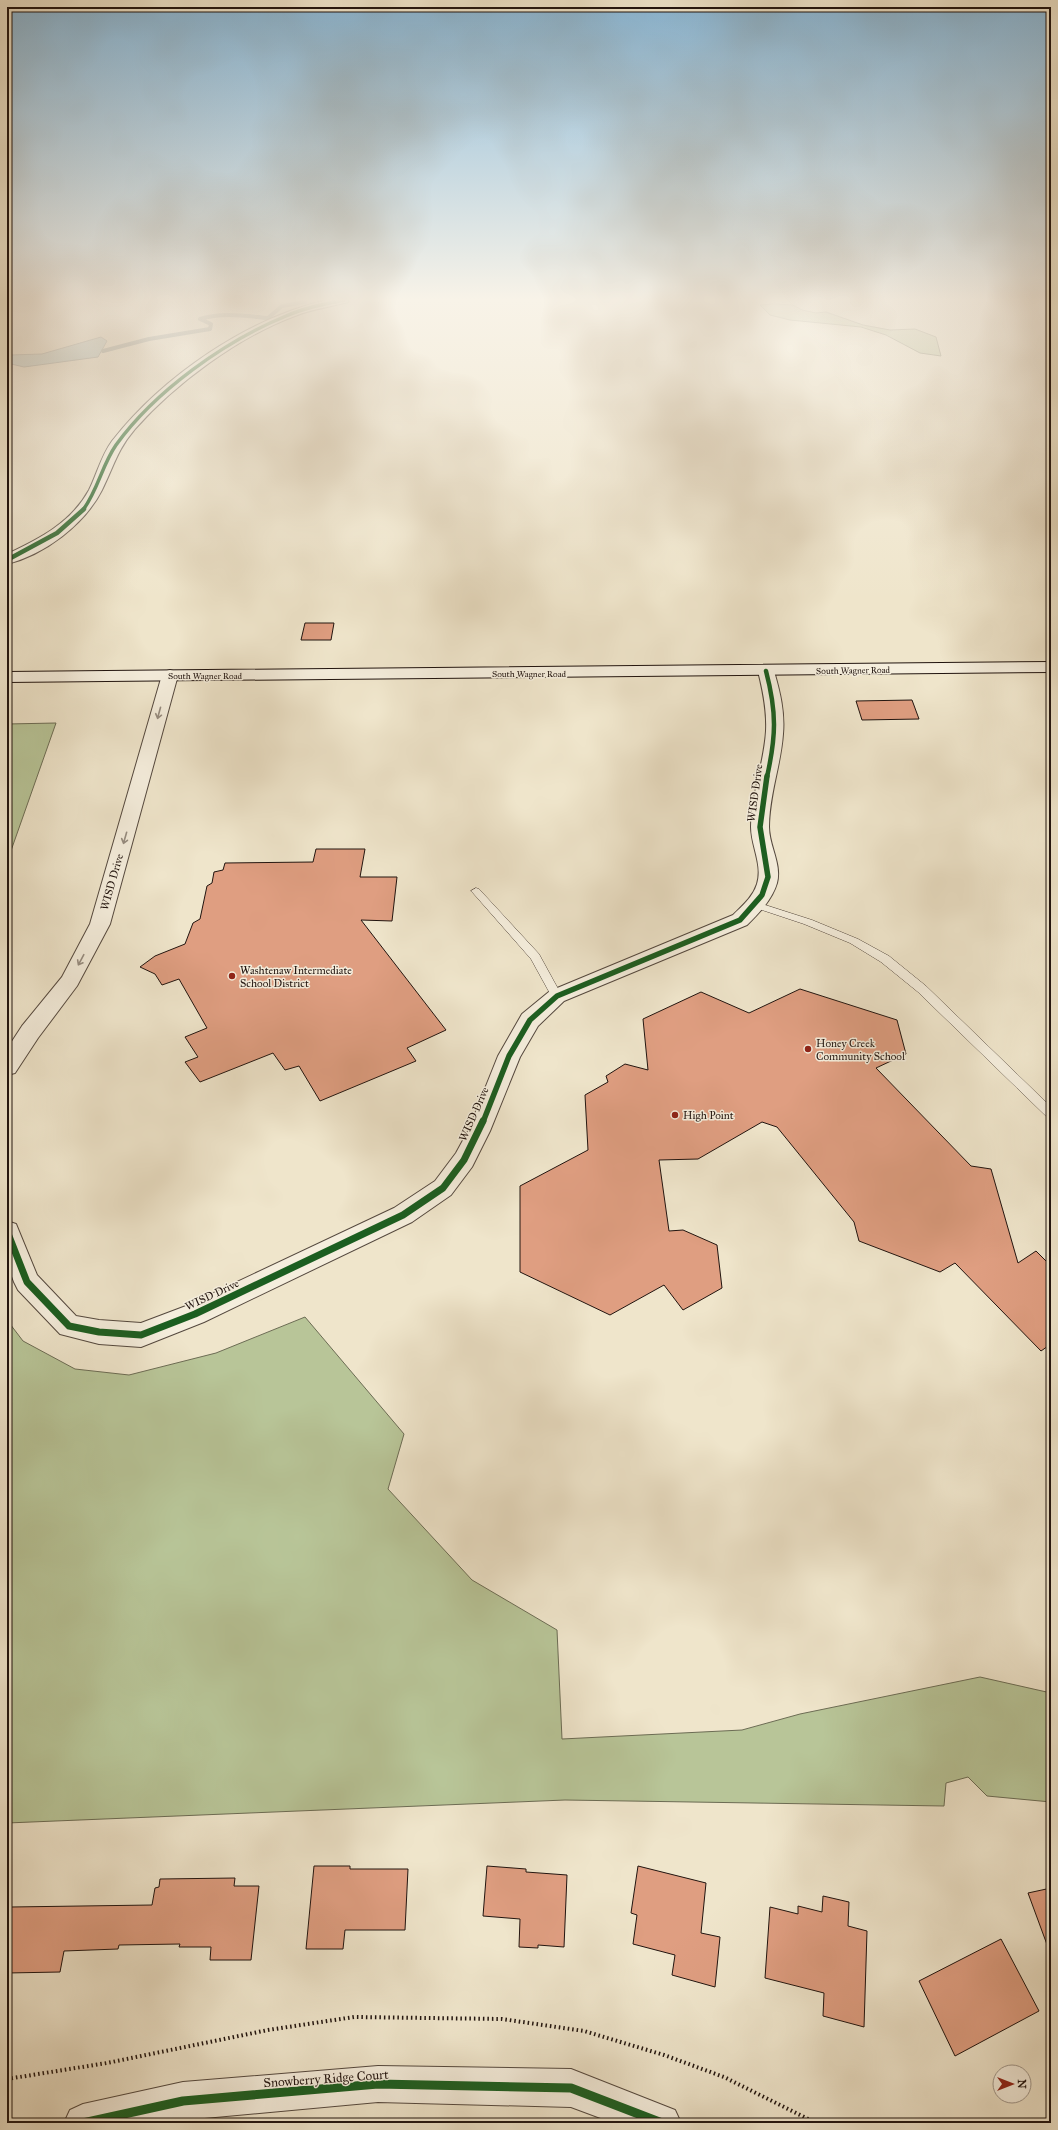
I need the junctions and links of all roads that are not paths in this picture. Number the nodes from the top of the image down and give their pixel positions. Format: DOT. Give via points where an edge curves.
graph roads {
  1 [pos="160,399"];
  2 [pos="7,560"];
  3 [pos="1051,667"];
  4 [pos="766,671"];
  5 [pos="170,675"];
  6 [pos="7,677"];
  7 [pos="476,891"];
  8 [pos="756,905"];
  9 [pos="557,996"];
  10 [pos="7,1068"];
  11 [pos="1051,1114"];
  12 [pos="7,1231"];
  13 [pos="83,2123"];
  14 [pos="662,2123"];
  1 -- 2 [label="street" via="131,426 112,453 96,491 81,514 65,530"];
  3 -- 4 [label="street, South Wagner Road"];
  4 -- 5 [label="street, South Wagner Road"];
  4 -- 8 [label="street, WISD Drive" via="776,721 759,829 768,862 768,884"];
  5 -- 6 [label="street, South Wagner Road"];
  5 -- 10 [label="street, WISD Drive, one-way" via="100,924 70,981 30,1032"];
  7 -- 9 [label="lane" via="534,957"];
  8 -- 9 [label="street, WISD Drive" via="740,920"];
  8 -- 11 [label="lane" via="808,922 854,941 885,958 922,989"];
  9 -- 12 [label="street, WISD Drive" via="530,1020 509,1056 479,1131 464,1160 443,1188 403,1215 195,1314 141,1334 99,1332 69,1326 27,1282"];
  13 -- 14 [label="street, Snowberry Ridge Court" via="183,2101 378,2084 571,2088"];
}
